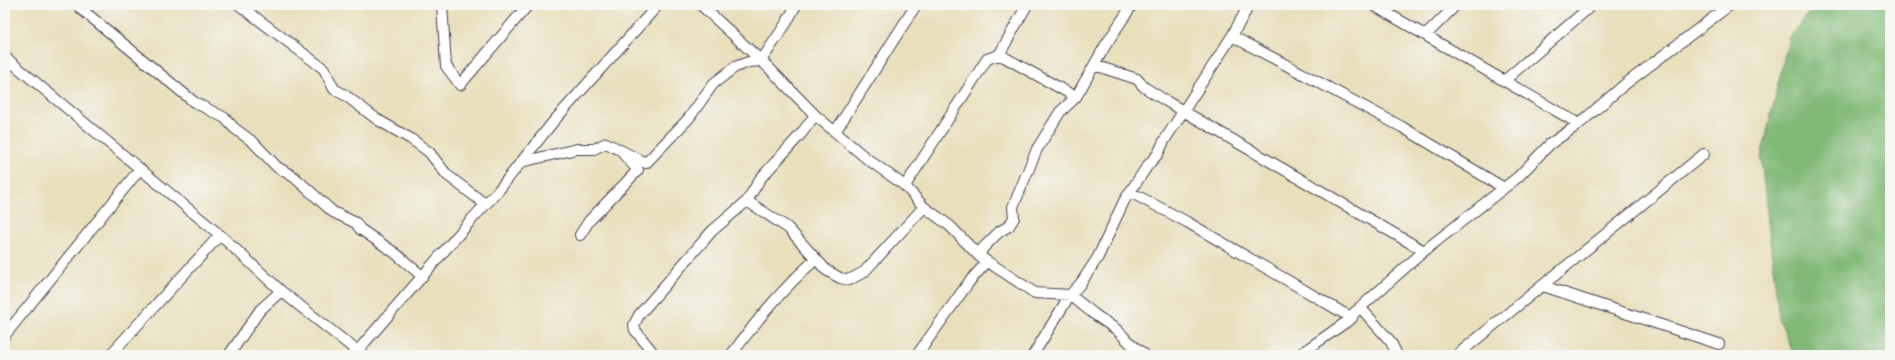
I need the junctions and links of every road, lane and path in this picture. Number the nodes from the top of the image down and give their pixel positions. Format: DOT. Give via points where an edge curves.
graph roads {
  1 [pos="239,5"];
  2 [pos="442,5"];
  3 [pos="528,5"];
  4 [pos="658,5"];
  5 [pos="701,5"];
  6 [pos="796,5"];
  7 [pos="916,5"];
  8 [pos="1027,5"];
  9 [pos="1132,5"];
  10 [pos="1249,5"];
  11 [pos="1373,5"];
  12 [pos="1456,5"];
  13 [pos="1592,5"];
  14 [pos="1730,5"];
  15 [pos="80,8"];
  16 [pos="1426,35"];
  17 [pos="1232,36"];
  18 [pos="999,55"];
  19 [pos="5,57"];
  20 [pos="761,61"];
  21 [pos="1094,65"];
  22 [pos="1504,81"];
  23 [pos="1076,97"];
  24 [pos="1183,111"];
  25 [pos="815,115"];
  26 [pos="1578,124"];
  27 [pos="835,132"];
  28 [pos="606,142"];
  29 [pos="1704,154"];
  30 [pos="521,162"];
  31 [pos="140,169"];
  32 [pos="905,186"];
  33 [pos="1504,188"];
  34 [pos="1130,192"];
  35 [pos="747,201"];
  36 [pos="485,204"];
  37 [pos="924,207"];
  38 [pos="220,235"];
  39 [pos="580,235"];
  40 [pos="1424,251"];
  41 [pos="816,259"];
  42 [pos="983,259"];
  43 [pos="422,276"];
  44 [pos="1543,286"];
  45 [pos="281,291"];
  46 [pos="1070,295"];
  47 [pos="1360,307"];
  48 [pos="1352,318"];
  49 [pos="5,335"];
  50 [pos="1719,344"];
  51 [pos="356,354"];
  52 [pos="110,355"];
  53 [pos="229,355"];
  54 [pos="655,355"];
  55 [pos="731,355"];
  56 [pos="917,355"];
  57 [pos="1033,355"];
  58 [pos="1145,355"];
  59 [pos="1299,355"];
  60 [pos="1397,355"];
  61 [pos="1457,355"];
  1 -- 36 [label="street" via="324,69 334,89 429,152 447,175"];
  2 -- 3 [label="street" via="446,66 460,85"];
  4 -- 30 [label="street" via="553,122"];
  5 -- 20 [label="street"];
  6 -- 20 [label="street"];
  7 -- 27 [label="street"];
  8 -- 18 [label="street"];
  9 -- 21 [label="street"];
  10 -- 17 [label="street"];
  11 -- 16 [label="street"];
  12 -- 16 [label="street"];
  13 -- 22 [label="street"];
  14 -- 26 [label="street" via="1624,85"];
  15 -- 43 [label="street" via="194,102 225,118 277,167 294,178 333,212 356,223 360,229 395,253"];
  16 -- 22 [label="street"];
  17 -- 24 [label="street"];
  17 -- 33 [label="street" via="1402,127"];
  18 -- 23 [label="street"];
  18 -- 32 [label="street" via="987,59"];
  19 -- 31 [label="street"];
  20 -- 25 [label="street"];
  20 -- 28 [label="street" via="735,67 713,84 689,118 646,163"];
  21 -- 23 [label="street"];
  21 -- 24 [label="street" via="1137,79 1144,87"];
  22 -- 26 [label="street"];
  23 -- 42 [label="street" via="1060,112 1037,148 1014,207 1014,218 1009,226 999,232 984,248"];
  24 -- 34 [label="street" via="1158,154"];
  24 -- 40 [label="street"];
  25 -- 27 [label="street"];
  25 -- 35 [label="street" via="760,179"];
  26 -- 33 [label="street" via="1550,144"];
  27 -- 32 [label="street"];
  28 -- 30 [label="street" via="594,149 577,149"];
  28 -- 39 [label="street" via="628,158 638,170"];
  29 -- 44 [label="street"];
  30 -- 36 [label="street"];
  31 -- 38 [label="street"];
  31 -- 49 [label="street"];
  32 -- 37 [label="street"];
  33 -- 40 [label="street"];
  34 -- 46 [label="street" via="1098,257"];
  34 -- 48 [label="street" via="1187,222"];
  35 -- 41 [label="street" via="788,228"];
  35 -- 54 [label="street" via="712,231 639,315 635,330"];
  36 -- 43 [label="street"];
  37 -- 41 [label="street" via="857,277 849,280 840,278 826,270"];
  37 -- 42 [label="street" via="950,226"];
  38 -- 45 [label="street"];
  38 -- 52 [label="street"];
  40 -- 47 [label="street"];
  41 -- 55 [label="street" via="799,273 765,311"];
  42 -- 46 [label="street" via="1035,293"];
  42 -- 56 [label="street"];
  43 -- 51 [label="street"];
  44 -- 50 [label="street"];
  44 -- 61 [label="street"];
  45 -- 51 [label="street"];
  45 -- 53 [label="street" via="260,310"];
  46 -- 57 [label="street"];
  46 -- 58 [label="street" via="1117,330"];
  47 -- 48 [label="street"];
  47 -- 60 [label="street" via="1391,342"];
  48 -- 59 [label="street"];
}
